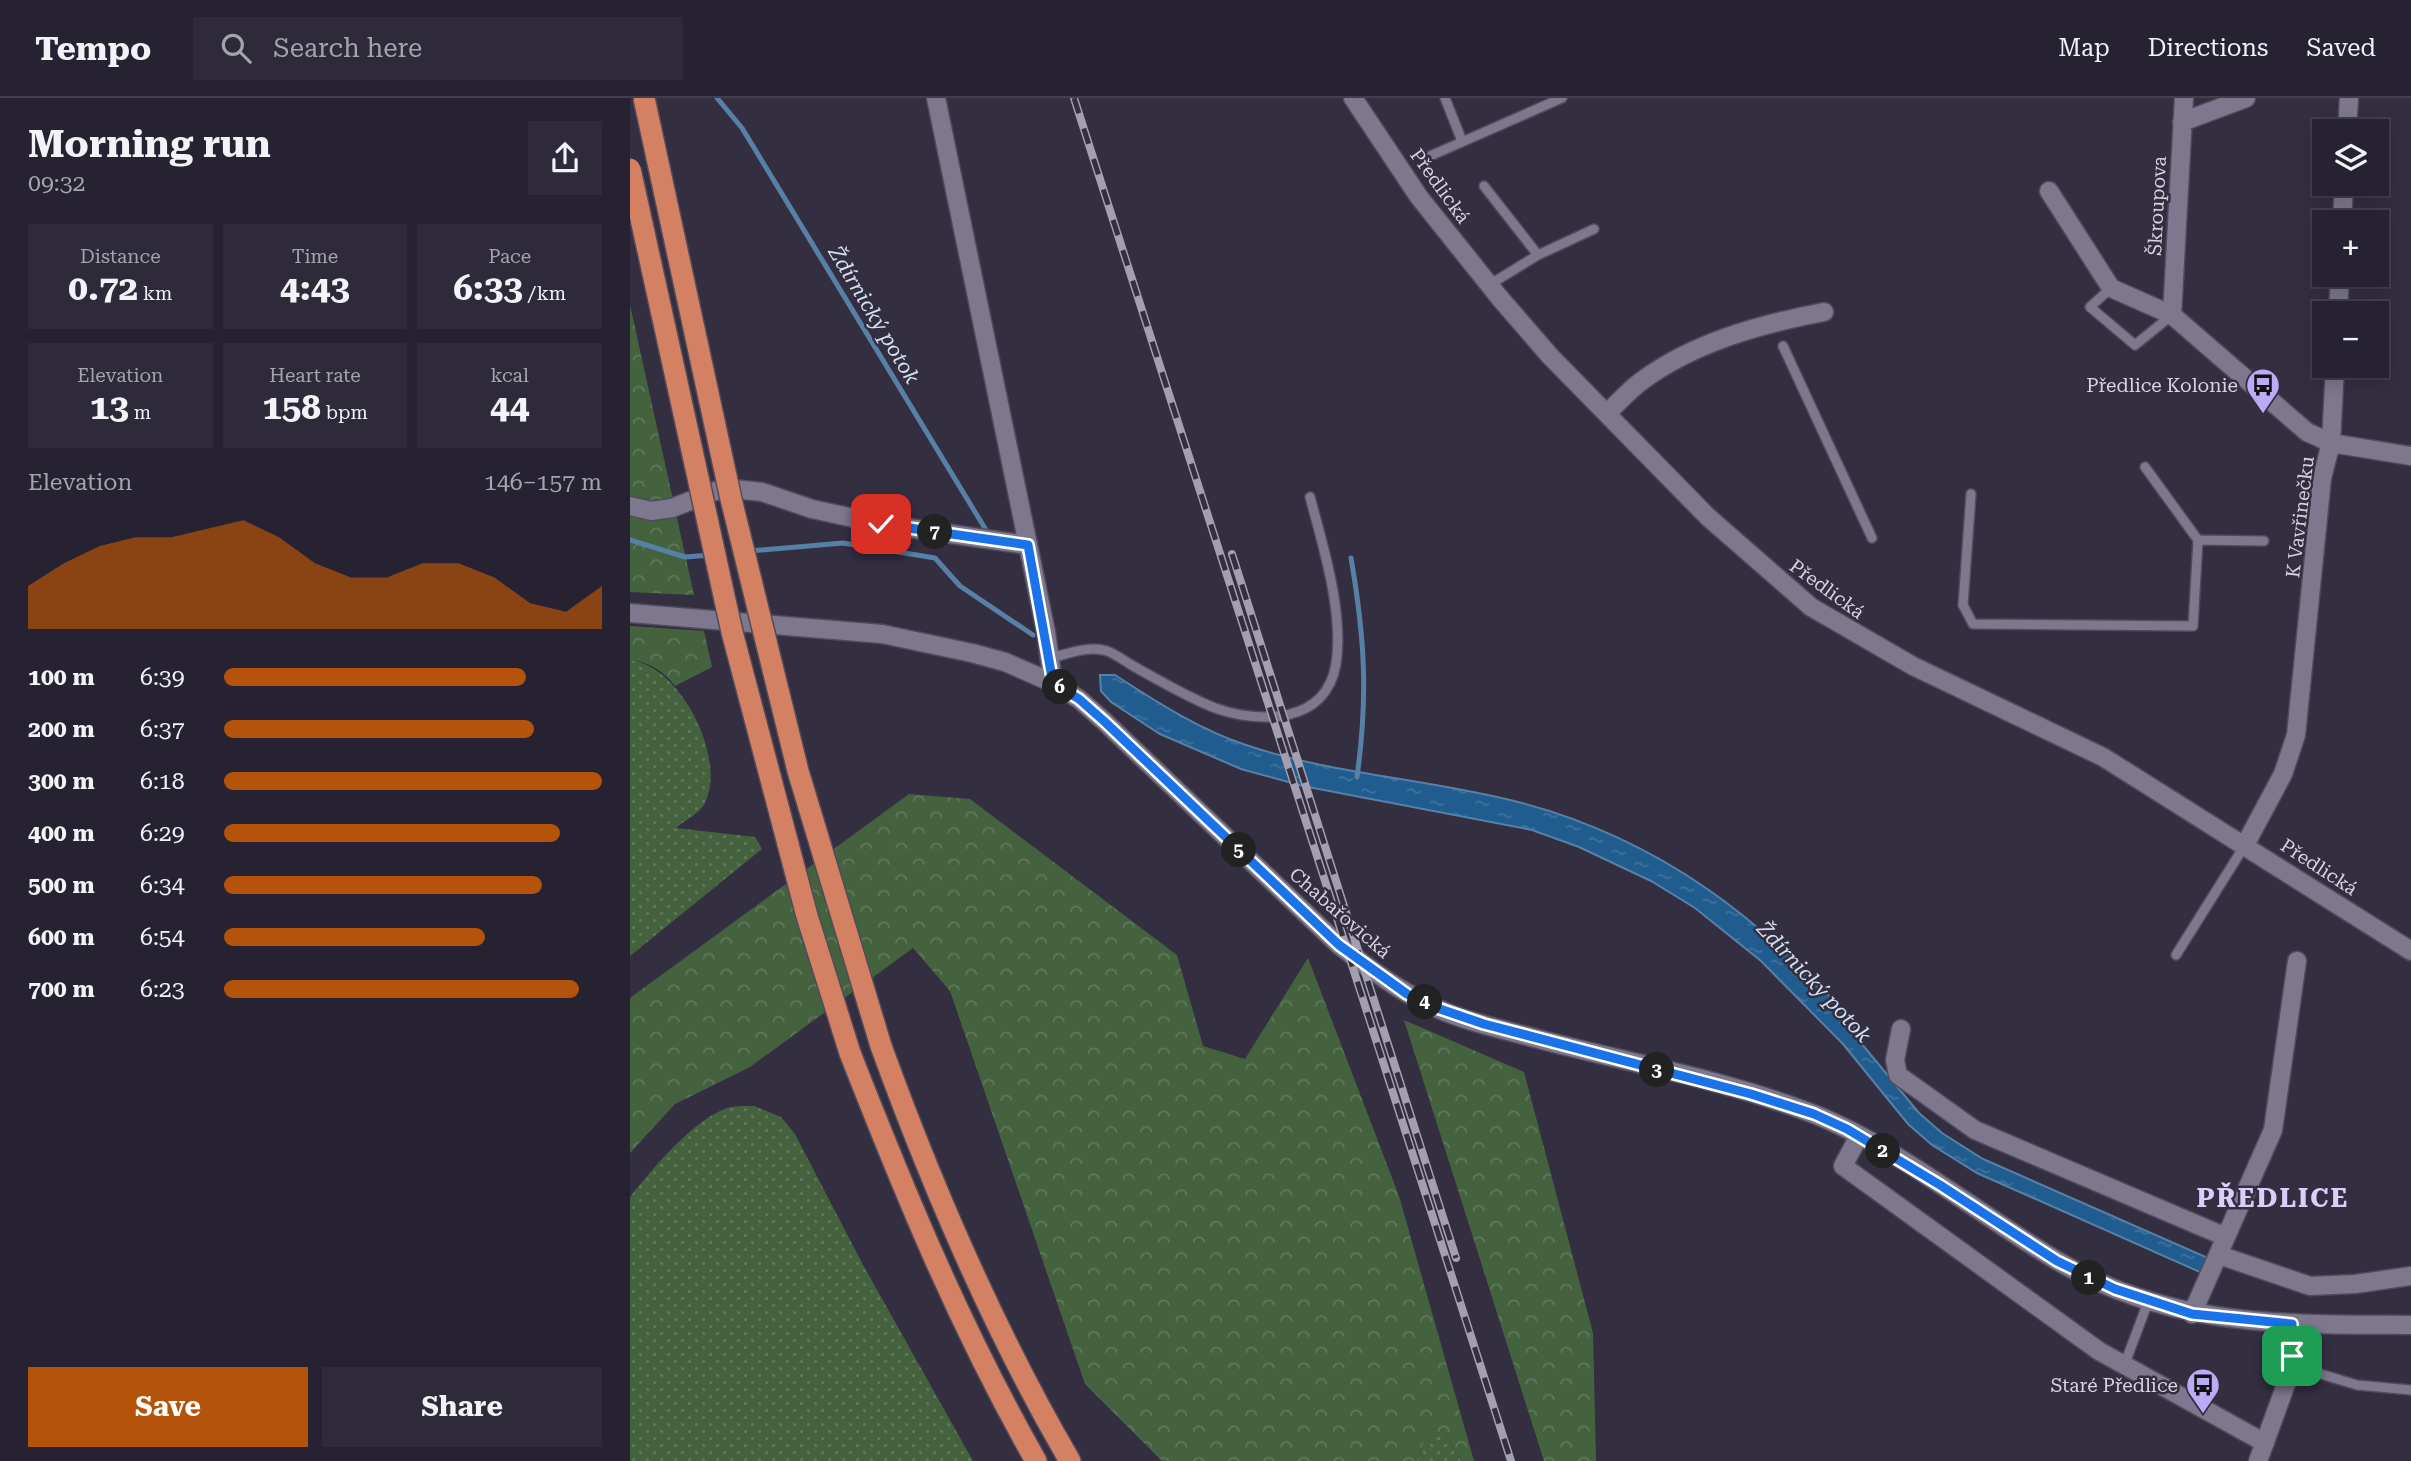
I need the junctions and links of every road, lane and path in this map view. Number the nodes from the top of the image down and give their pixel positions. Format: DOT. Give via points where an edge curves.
graph roads {
  1 [pos="644,98"];
  2 [pos="936,98"];
  3 [pos="1353,98"];
  4 [pos="1445,98"];
  5 [pos="1562,98"];
  6 [pos="2184,98"];
  7 [pos="2246,98"];
  8 [pos="2349,98"];
  9 [pos="2348,119"];
  10 [pos="2182,122"];
  11 [pos="1462,141"];
  12 [pos="1430,156"];
  13 [pos="630,169"];
  14 [pos="1485,186"];
  15 [pos="2049,191"];
  16 [pos="1594,229"];
  17 [pos="1538,255"];
  18 [pos="1489,285"];
  19 [pos="2111,288"];
  20 [pos="1824,312"];
  21 [pos="2172,316"];
  22 [pos="1783,346"];
  23 [pos="2334,378"];
  24 [pos="1607,413"];
  25 [pos="2331,443"];
  26 [pos="2411,456"];
  27 [pos="2145,467"];
  28 [pos="1971,494"];
  29 [pos="1310,497"];
  30 [pos="630,506"];
  31 [pos="1872,538"];
  32 [pos="2198,540"];
  33 [pos="2264,541"];
  34 [pos="1020,544"];
  35 [pos="630,612"];
  36 [pos="1050,658"];
  37 [pos="1053,683"];
  38 [pos="2245,845"];
  39 [pos="2411,951"];
  40 [pos="2176,955"];
  41 [pos="2297,961"];
  42 [pos="1901,1029"];
  43 [pos="1859,1136"];
  44 [pos="2226,1237"];
  45 [pos="2219,1255"];
  46 [pos="2411,1276"];
  47 [pos="2148,1302"];
  48 [pos="2192,1314"];
  49 [pos="2292,1324"];
  50 [pos="2411,1325"];
  51 [pos="2291,1365"];
  52 [pos="2124,1366"];
  53 [pos="2411,1390"];
  54 [pos="2265,1443"];
  55 [pos="1036,1461"];
  56 [pos="1070,1461"];
  57 [pos="2258,1461"];
  1 -- 56 [label="highway, bridge" via="731,499 798,771 881,1046 961,1248"];
  2 -- 34 [label="street"];
  3 -- 18 [label="street, Předlická" via="1419,197"];
  4 -- 11 [label="lane"];
  5 -- 11 [label="lane"];
  6 -- 10 [label="street, Škroupova"];
  7 -- 10 [label="street"];
  8 -- 9 [label="street"];
  10 -- 21 [label="street, Škroupova"];
  11 -- 12 [label="lane"];
  13 -- 55 [label="highway, bridge" via="732,632 807,916 850,1053 936,1266 986,1373"];
  14 -- 17 [label="lane"];
  15 -- 19 [label="street"];
  16 -- 17 [label="lane"];
  17 -- 18 [label="lane"];
  18 -- 24 [label="street, Předlická"];
  19 -- 21 [label="street, K Vavřinečku"];
  19 -- 21 [label="lane" via="2090,307 2135,345"];
  20 -- 24 [label="street" via="1773,321 1702,347 1642,380"];
  21 -- 25 [label="street, K Vavřinečku" via="2308,432"];
  22 -- 31 [label="lane"];
  23 -- 25 [label="street"];
  24 -- 38 [label="street, Předlická" via="1708,517 1811,607 1913,666 2103,757"];
  25 -- 26 [label="street"];
  25 -- 38 [label="street, K Vavřinečku" via="2321,490 2296,735 2283,774"];
  27 -- 32 [label="lane"];
  28 -- 32 [label="lane" via="1963,605 1973,624 2193,626"];
  29 -- 36 [label="lane" via="1335,615 1336,665 1322,695 1301,712 1257,718 1215,708 1108,651 1091,648"];
  30 -- 34 [label="street" via="651,511 672,508 723,488 762,492 812,509"];
  32 -- 33 [label="lane"];
  34 -- 36 [label="street"];
  35 -- 37 [label="street, Chabařovická" via="903,638 1005,662"];
  36 -- 37 [label="street"];
  37 -- 43 [label="street, Chabařovická" via="1105,722 1339,945 1407,994 1484,1024 1784,1103"];
  38 -- 39 [label="street, Předlická"];
  38 -- 40 [label="lane"];
  41 -- 44 [label="street" via="2273,1130"];
  42 -- 44 [label="street" via="1895,1060 1898,1075 1975,1130"];
  43 -- 47 [label="street, Chabařovická" via="2057,1261"];
  43 -- 52 [label="street" via="1843,1166 2067,1330"];
  44 -- 45 [label="street"];
  45 -- 46 [label="street" via="2310,1286"];
  45 -- 48 [label="street"];
  47 -- 48 [label="street, Chabařovická"];
  47 -- 52 [label="lane"];
  48 -- 49 [label="street, Chabařovická"];
  49 -- 50 [label="street, Chabařovická"];
  49 -- 51 [label="street"];
  51 -- 53 [label="lane" via="2357,1385"];
  51 -- 54 [label="street"];
  52 -- 54 [label="street"];
  54 -- 57 [label="street"];
}
